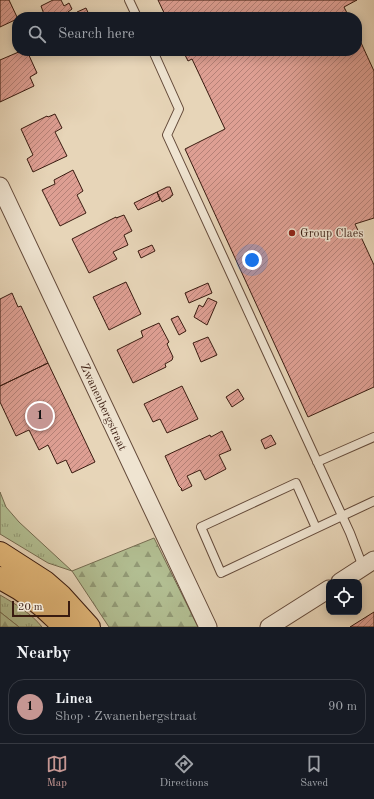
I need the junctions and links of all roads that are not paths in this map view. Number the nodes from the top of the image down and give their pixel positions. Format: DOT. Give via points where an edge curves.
graph roads {
  1 [pos="129,0"];
  2 [pos="135,12"];
  3 [pos="155,56"];
  4 [pos="0,186"];
  5 [pos="374,437"];
  6 [pos="317,462"];
  7 [pos="374,501"];
  8 [pos="342,516"];
  9 [pos="316,528"];
  10 [pos="0,553"];
  11 [pos="368,564"];
  12 [pos="0,578"];
  13 [pos="345,579"];
  14 [pos="326,591"];
  15 [pos="64,627"];
  16 [pos="89,627"];
  17 [pos="208,627"];
  18 [pos="269,627"];
  1 -- 2 [label="lane"];
  3 -- 6 [label="lane" via="179,109 168,134"];
  4 -- 17 [label="street, Zwanenbergstraat"];
  5 -- 6 [label="lane"];
  6 -- 8 [label="lane"];
  7 -- 8 [label="lane"];
  8 -- 9 [label="lane"];
  8 -- 11 [label="lane"];
  9 -- 9 [label="lane" via="296,483 201,527 221,573"];
  10 -- 16 [label="highway" via="45,582"];
  11 -- 13 [label="street"];
  12 -- 15 [label="highway" via="33,597"];
  14 -- 18 [label="street"];
}
